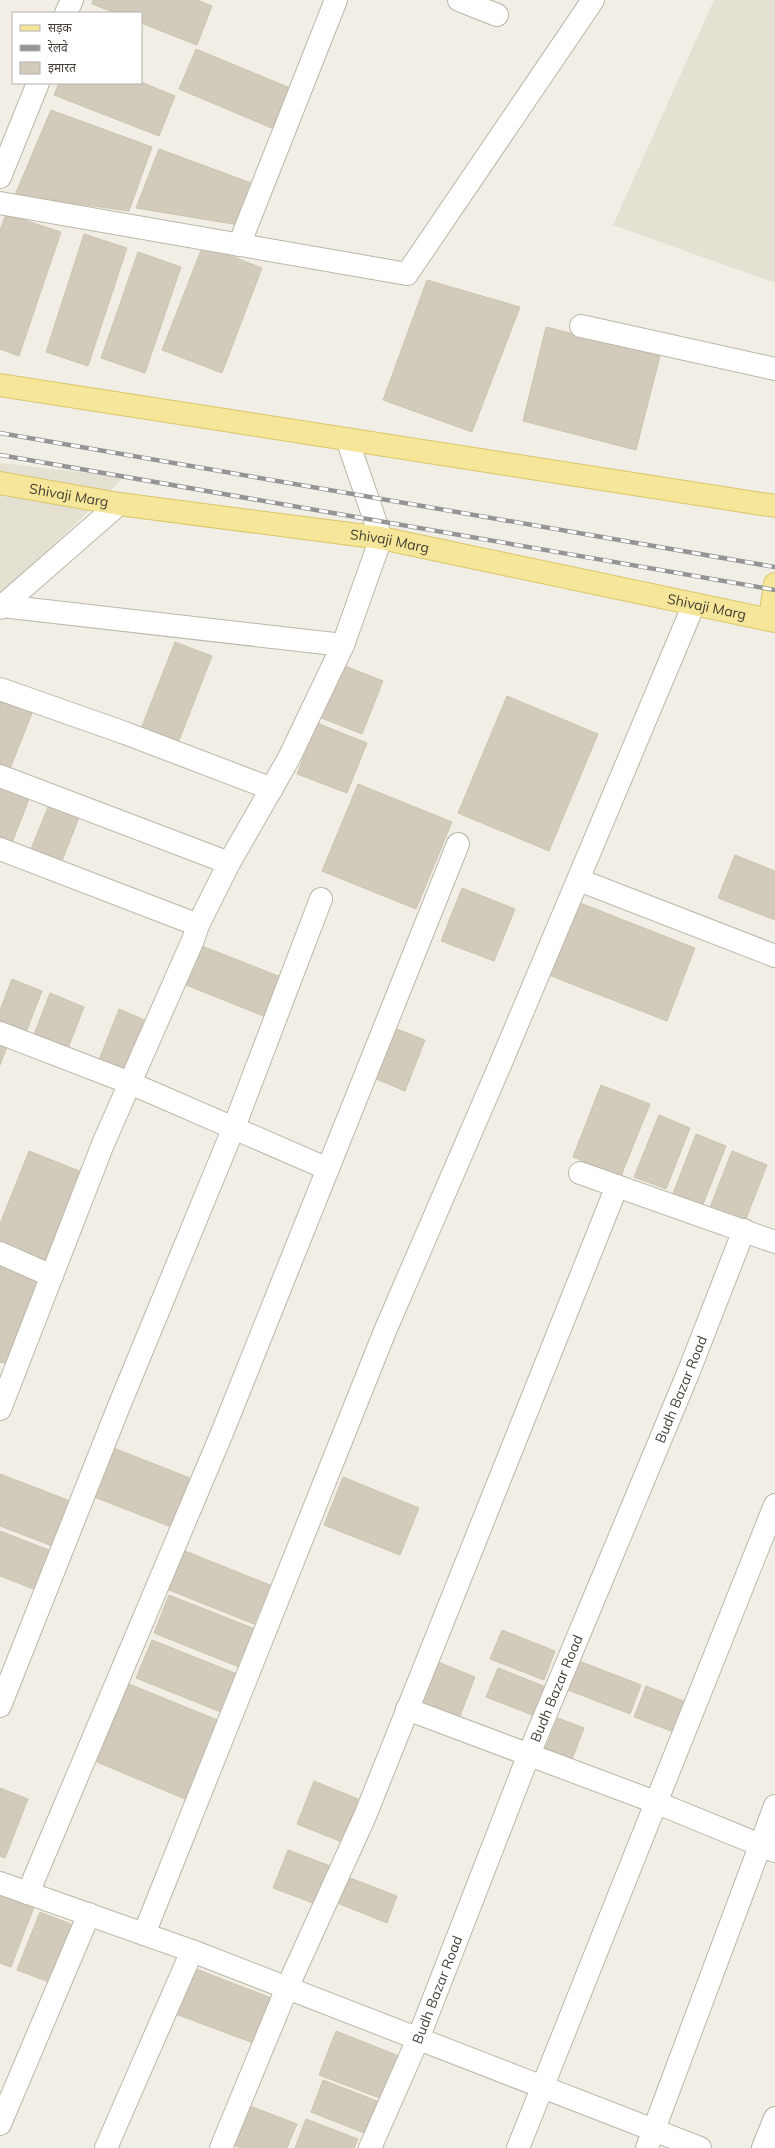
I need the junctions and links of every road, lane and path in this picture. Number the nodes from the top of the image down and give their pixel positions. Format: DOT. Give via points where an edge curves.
graph roads {
  1 [pos="72,0"];
  2 [pos="336,0"];
  3 [pos="460,0"];
  4 [pos="593,0"];
  5 [pos="66,12"];
  6 [pos="497,15"];
  7 [pos="37,84"];
  8 [pos="7,142"];
  9 [pos="0,177"];
  10 [pos="0,203"];
  11 [pos="239,245"];
  12 [pos="581,326"];
  13 [pos="775,369"];
  14 [pos="0,385"];
  15 [pos="347,439"];
  16 [pos="0,483"];
  17 [pos="119,504"];
  18 [pos="775,506"];
  19 [pos="381,538"];
  20 [pos="775,584"];
  21 [pos="694,604"];
  22 [pos="1,607"];
  23 [pos="772,620"];
  24 [pos="343,645"];
  25 [pos="0,689"];
  26 [pos="0,776"];
  27 [pos="272,789"];
  28 [pos="458,844"];
  29 [pos="0,849"];
  30 [pos="229,863"];
  31 [pos="579,880"];
  32 [pos="321,898"];
  33 [pos="198,925"];
  34 [pos="775,956"];
  35 [pos="0,1033"];
  36 [pos="130,1083"];
  37 [pos="234,1127"];
  38 [pos="328,1169"];
  39 [pos="580,1173"];
  40 [pos="617,1186"];
  41 [pos="744,1230"];
  42 [pos="775,1242"];
  43 [pos="0,1253"];
  44 [pos="52,1276"];
  45 [pos="0,1409"];
  46 [pos="775,1505"];
  47 [pos="0,1706"];
  48 [pos="407,1709"];
  49 [pos="529,1754"];
  50 [pos="655,1802"];
  51 [pos="775,1806"];
  52 [pos="767,1848"];
  53 [pos="0,1883"];
  54 [pos="28,1893"];
  55 [pos="89,1914"];
  56 [pos="144,1934"];
  57 [pos="192,1951"];
  58 [pos="287,1988"];
  59 [pos="418,2039"];
  60 [pos="543,2087"];
  61 [pos="775,2118"];
  62 [pos="0,2124"];
  63 [pos="650,2139"];
  64 [pos="106,2148"];
  65 [pos="221,2148"];
  66 [pos="370,2148"];
  67 [pos="518,2148"];
  68 [pos="700,2148"];
  69 [pos="763,2148"];
  1 -- 5 [label="street"];
  2 -- 11 [label="street"];
  3 -- 6 [label="street"];
  4 -- 11 [label="street" via="407,274"];
  7 -- 8 [label="street"];
  8 -- 9 [label="street"];
  10 -- 11 [label="street"];
  12 -- 13 [label="street"];
  14 -- 15 [label="main road"];
  15 -- 18 [label="main road"];
  15 -- 19 [label="street"];
  16 -- 17 [label="main road, Shivaji Marg"];
  17 -- 19 [label="main road, Shivaji Marg"];
  17 -- 22 [label="street"];
  19 -- 21 [label="main road, Shivaji Marg"];
  19 -- 24 [label="street"];
  20 -- 23 [label="main road"];
  21 -- 23 [label="main road, Shivaji Marg"];
  21 -- 31 [label="street"];
  22 -- 24 [label="street"];
  24 -- 27 [label="street"];
  25 -- 27 [label="street"];
  26 -- 30 [label="street"];
  27 -- 30 [label="street"];
  28 -- 38 [label="street"];
  29 -- 33 [label="street"];
  30 -- 33 [label="street"];
  31 -- 34 [label="street"];
  31 -- 56 [label="street" via="385,1331"];
  32 -- 37 [label="street"];
  33 -- 36 [label="street"];
  35 -- 36 [label="street"];
  36 -- 37 [label="street"];
  36 -- 44 [label="street" via="103,1144"];
  37 -- 38 [label="street"];
  37 -- 47 [label="street" via="119,1406"];
  38 -- 54 [label="street" via="222,1433"];
  39 -- 40 [label="street"];
  40 -- 41 [label="street"];
  40 -- 48 [label="street"];
  41 -- 42 [label="street"];
  41 -- 49 [label="street, Budh Bazar Road"];
  43 -- 44 [label="street"];
  44 -- 45 [label="street"];
  46 -- 50 [label="street"];
  48 -- 49 [label="street"];
  48 -- 58 [label="street" via="365,1816"];
  49 -- 50 [label="street"];
  49 -- 59 [label="street, Budh Bazar Road"];
  50 -- 52 [label="street"];
  50 -- 60 [label="street"];
  51 -- 52 [label="street"];
  52 -- 63 [label="street"];
  53 -- 54 [label="street"];
  54 -- 55 [label="street"];
  55 -- 56 [label="street"];
  55 -- 62 [label="street"];
  56 -- 57 [label="street"];
  57 -- 58 [label="street"];
  57 -- 64 [label="street"];
  58 -- 59 [label="street"];
  58 -- 65 [label="street"];
  59 -- 60 [label="street"];
  59 -- 66 [label="street, Budh Bazar Road"];
  60 -- 63 [label="street"];
  60 -- 67 [label="street"];
  61 -- 69 [label="street"];
  63 -- 68 [label="street"];
}
